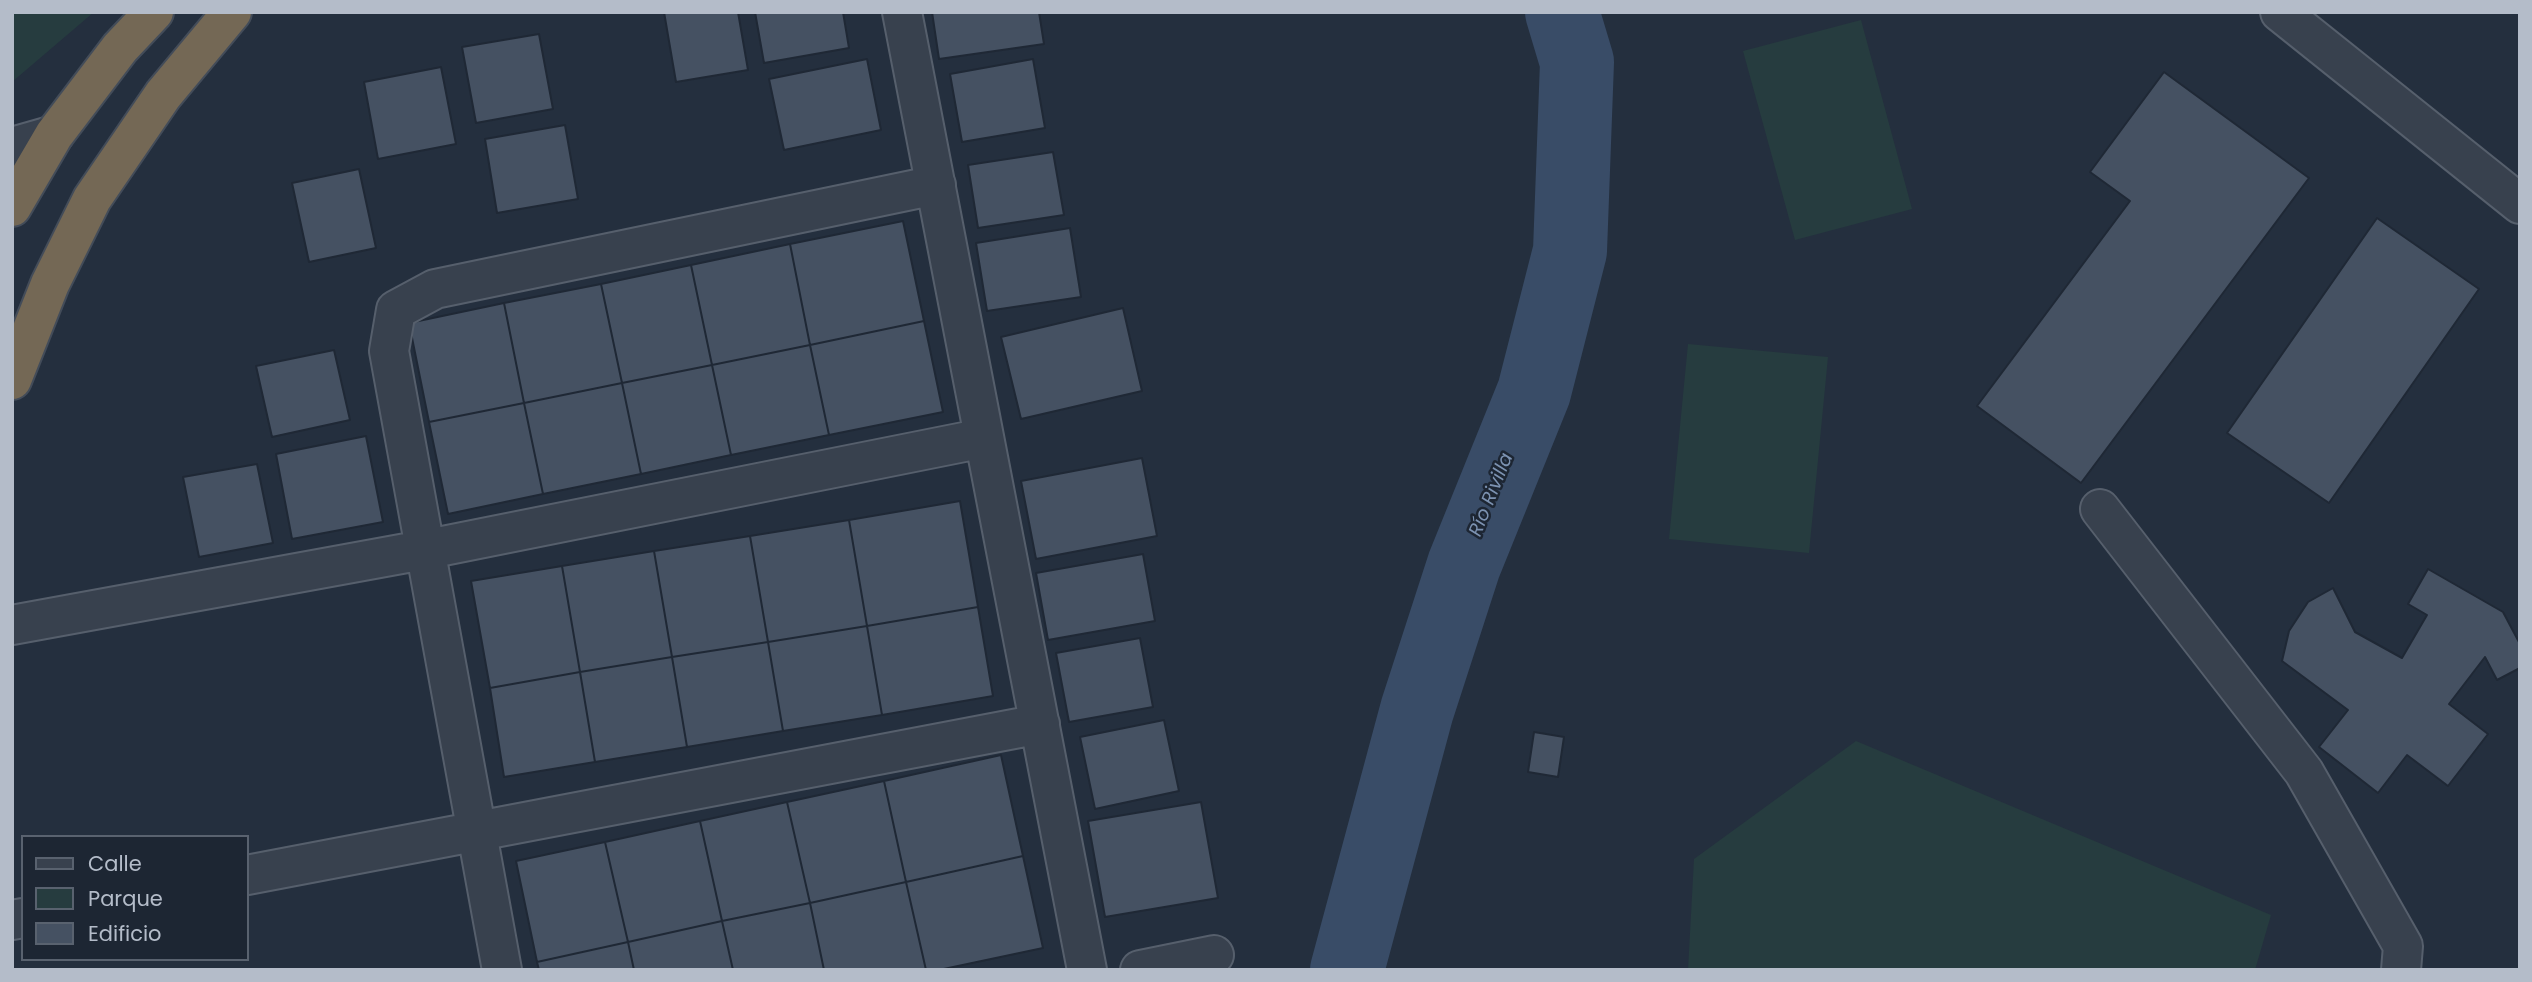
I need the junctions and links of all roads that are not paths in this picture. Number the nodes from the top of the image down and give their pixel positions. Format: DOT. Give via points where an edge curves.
graph roads {
  1 [pos="154,12"];
  2 [pos="232,12"];
  3 [pos="902,12"];
  4 [pos="2280,12"];
  5 [pos="54,135"];
  6 [pos="12,147"];
  7 [pos="936,185"];
  8 [pos="2520,204"];
  9 [pos="12,207"];
  10 [pos="13,375"];
  11 [pos="984,439"];
  12 [pos="2100,509"];
  13 [pos="424,550"];
  14 [pos="12,625"];
  15 [pos="1040,724"];
  16 [pos="478,830"];
  17 [pos="248,875"];
  18 [pos="1214,956"];
  19 [pos="502,970"];
  20 [pos="1087,970"];
  21 [pos="1140,970"];
  22 [pos="2401,970"];
  1 -- 5 [label="highway" via="120,48"];
  2 -- 10 [label="highway" via="163,95 92,199 50,284"];
  3 -- 7 [label="street"];
  4 -- 8 [label="street"];
  5 -- 6 [label="street"];
  5 -- 9 [label="highway"];
  7 -- 11 [label="street"];
  7 -- 13 [label="street" via="435,289 396,310 389,351"];
  11 -- 13 [label="street"];
  11 -- 15 [label="street"];
  12 -- 22 [label="street" via="2304,772 2403,946"];
  13 -- 14 [label="street"];
  13 -- 16 [label="street"];
  15 -- 16 [label="street"];
  15 -- 20 [label="street"];
  16 -- 17 [label="street"];
  16 -- 19 [label="street"];
  18 -- 21 [label="street"];
}
